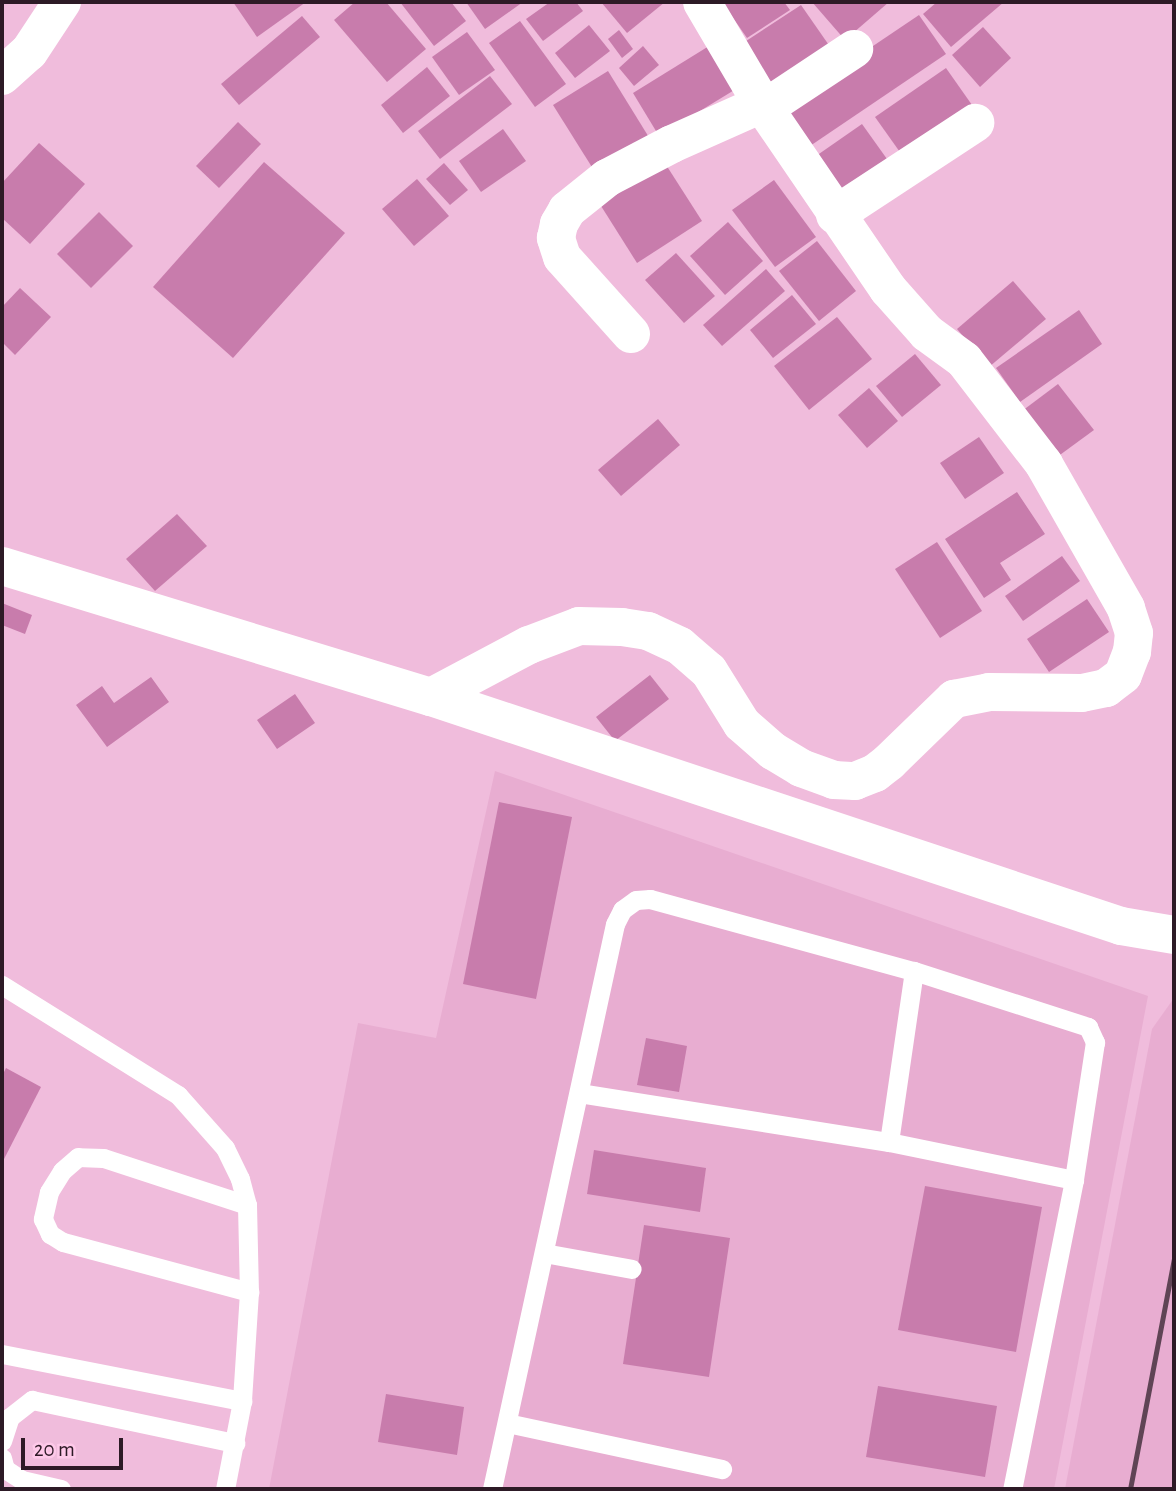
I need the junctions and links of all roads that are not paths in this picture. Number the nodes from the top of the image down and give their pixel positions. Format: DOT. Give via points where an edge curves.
graph roads {
  1 [pos="62,2"];
  2 [pos="702,2"];
  3 [pos="854,49"];
  4 [pos="2,76"];
  5 [pos="763,106"];
  6 [pos="975,123"];
  7 [pos="835,215"];
  8 [pos="631,334"];
  9 [pos="2,566"];
  10 [pos="431,697"];
  11 [pos="1174,935"];
  12 [pos="914,971"];
  13 [pos="2,985"];
  14 [pos="579,1094"];
  15 [pos="889,1142"];
  16 [pos="1074,1180"];
  17 [pos="247,1205"];
  18 [pos="544,1253"];
  19 [pos="632,1269"];
  20 [pos="249,1292"];
  21 [pos="2,1354"];
  22 [pos="242,1401"];
  23 [pos="507,1423"];
  24 [pos="2,1441"];
  25 [pos="235,1443"];
  26 [pos="2,1458"];
  27 [pos="722,1469"];
  28 [pos="61,1489"];
  29 [pos="225,1489"];
  30 [pos="492,1489"];
  31 [pos="1012,1489"];
  1 -- 4 [label="street" via="29,52"];
  2 -- 5 [label="street"];
  3 -- 5 [label="street"];
  5 -- 7 [label="street"];
  5 -- 8 [label="street" via="672,144 607,178 567,210 556,238 562,257"];
  6 -- 7 [label="street"];
  7 -- 10 [label="street" via="888,289 927,333 964,360 1044,464 1126,608 1134,633 1123,675 1106,688 1082,693 989,692 954,699 889,762 855,782 801,768 773,751 742,724 709,671 680,646 648,631 579,626 530,645"];
  9 -- 10 [label="street"];
  10 -- 11 [label="street" via="1121,926"];
  12 -- 14 [label="lane" via="650,899 636,900 622,910 615,924"];
  12 -- 15 [label="lane"];
  12 -- 16 [label="lane" via="1088,1027 1096,1042"];
  13 -- 17 [label="lane" via="178,1095 225,1148"];
  14 -- 15 [label="lane"];
  14 -- 18 [label="lane"];
  15 -- 16 [label="lane"];
  16 -- 31 [label="lane"];
  17 -- 20 [label="lane"];
  17 -- 20 [label="lane" via="103,1158 78,1157 49,1192 43,1219 50,1234 63,1242"];
  18 -- 19 [label="lane"];
  18 -- 23 [label="lane"];
  20 -- 22 [label="lane"];
  21 -- 22 [label="lane"];
  22 -- 25 [label="lane"];
  23 -- 27 [label="lane"];
  23 -- 30 [label="lane"];
  24 -- 25 [label="lane" via="10,1417 32,1400"];
  25 -- 29 [label="lane"];
  26 -- 28 [label="lane" via="5,1469 22,1480"];
}
